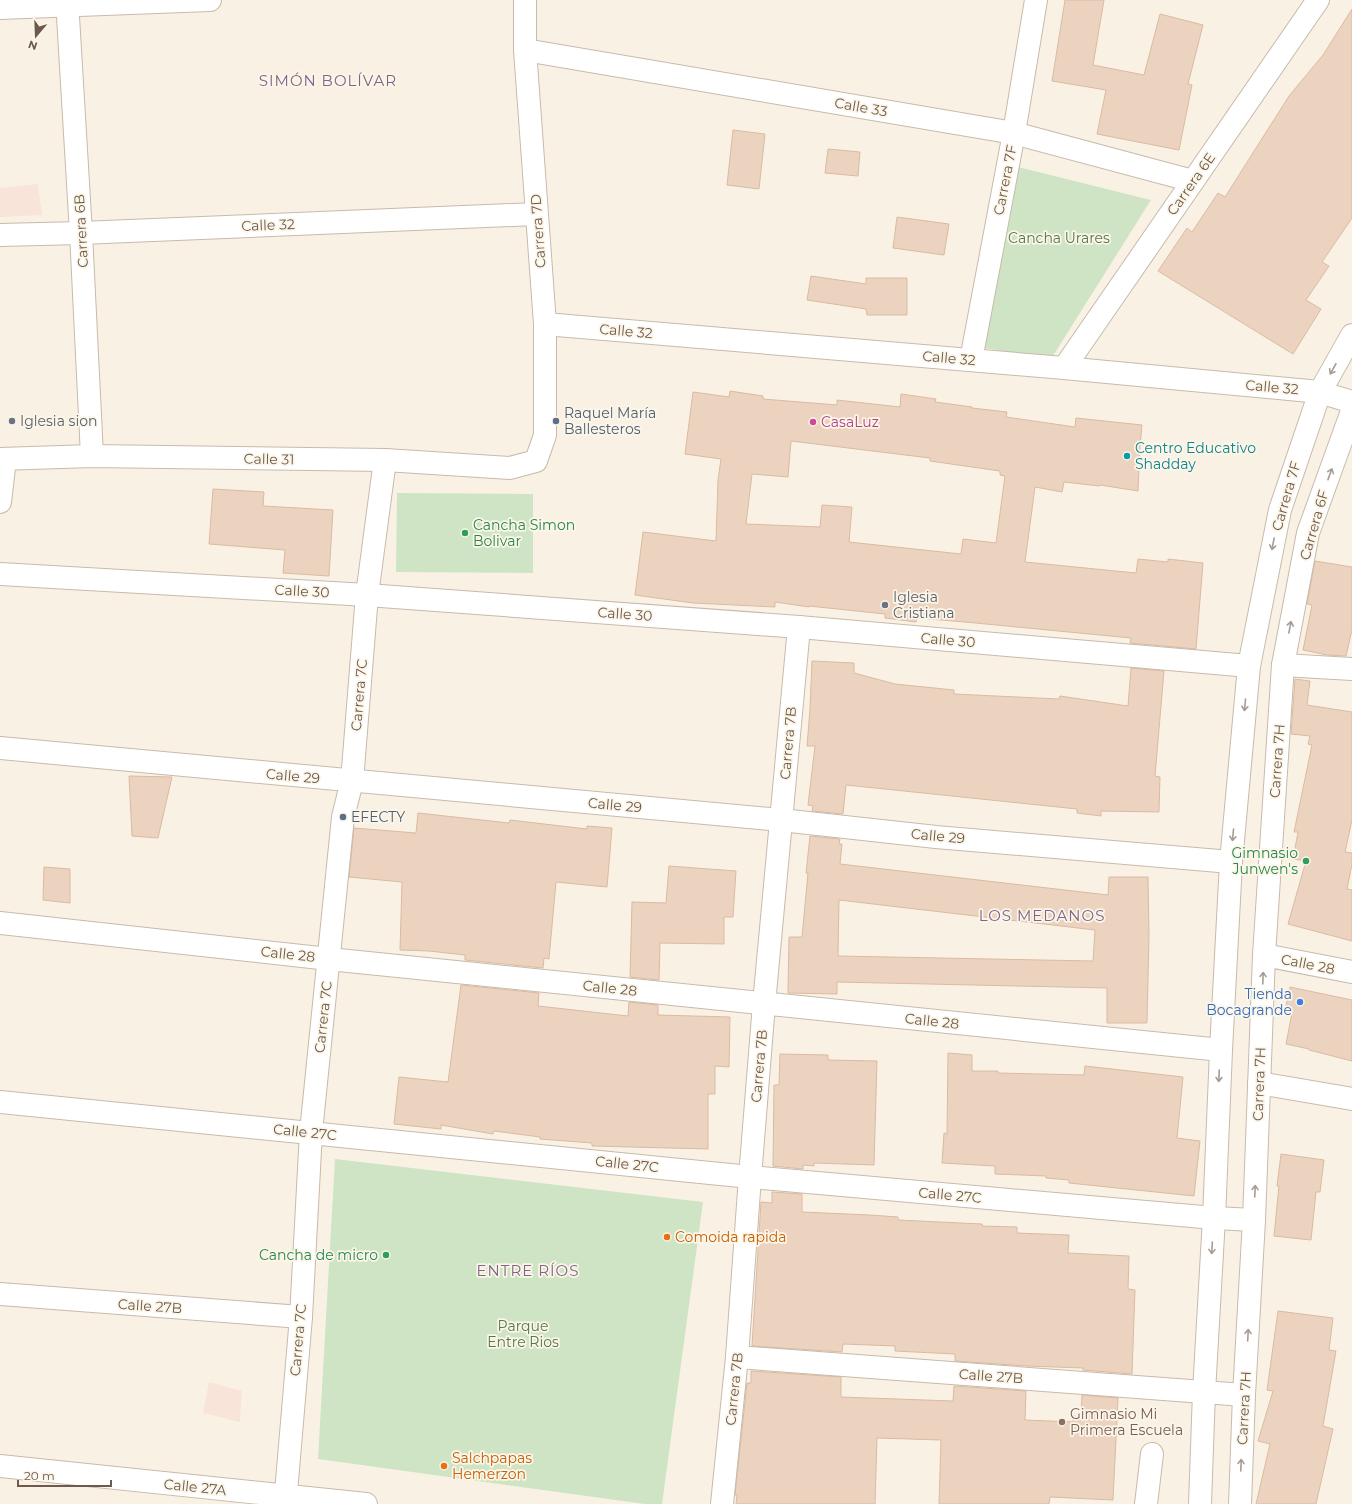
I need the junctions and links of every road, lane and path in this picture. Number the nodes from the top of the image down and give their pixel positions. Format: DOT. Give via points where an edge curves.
graph roads {
  1 [pos="210,0"];
  2 [pos="525,0"];
  3 [pos="1036,0"];
  4 [pos="1318,0"];
  5 [pos="67,3"];
  6 [pos="0,8"];
  7 [pos="525,50"];
  8 [pos="1014,133"];
  9 [pos="1193,181"];
  10 [pos="536,214"];
  11 [pos="82,233"];
  12 [pos="0,235"];
  13 [pos="545,324"];
  14 [pos="1352,335"];
  15 [pos="971,360"];
  16 [pos="1064,368"];
  17 [pos="1320,392"];
  18 [pos="1352,402"];
  19 [pos="1352,411"];
  20 [pos="92,456"];
  21 [pos="2,459"];
  22 [pos="385,460"];
  23 [pos="536,461"];
  24 [pos="0,502"];
  25 [pos="0,574"];
  26 [pos="367,595"];
  27 [pos="799,627"];
  28 [pos="1283,665"];
  29 [pos="1249,666"];
  30 [pos="1352,669"];
  31 [pos="0,748"];
  32 [pos="352,781"];
  33 [pos="781,820"];
  34 [pos="1231,862"];
  35 [pos="0,923"];
  36 [pos="1264,955"];
  37 [pos="329,959"];
  38 [pos="1352,972"];
  39 [pos="764,1004"];
  40 [pos="1220,1050"];
  41 [pos="1259,1083"];
  42 [pos="1352,1099"];
  43 [pos="0,1102"];
  44 [pos="311,1132"];
  45 [pos="750,1177"];
  46 [pos="1214,1218"];
  47 [pos="1254,1220"];
  48 [pos="0,1294"];
  49 [pos="300,1317"];
  50 [pos="737,1357"];
  51 [pos="1204,1392"];
  52 [pos="1244,1395"];
  53 [pos="1152,1454"];
  54 [pos="0,1466"];
  55 [pos="285,1500"];
  56 [pos="366,1504"];
  57 [pos="722,1504"];
  58 [pos="1146,1504"];
  59 [pos="1200,1504"];
  60 [pos="1240,1504"];
  1 -- 5 [label="street"];
  2 -- 7 [label="street, Carrera 7D"];
  3 -- 8 [label="street, Carrera 7F"];
  4 -- 9 [label="street, Carrera 6E"];
  5 -- 6 [label="street"];
  5 -- 11 [label="street, Carrera 6B"];
  7 -- 8 [label="street, Calle 33"];
  7 -- 10 [label="street, Carrera 7D"];
  8 -- 9 [label="street, Calle 33"];
  8 -- 15 [label="street, Carrera 7F"];
  9 -- 16 [label="street, Carrera 6E"];
  10 -- 11 [label="street, Calle 32"];
  10 -- 13 [label="street, Carrera 7D"];
  11 -- 12 [label="street, Calle 32"];
  11 -- 20 [label="street, Carrera 6B"];
  13 -- 15 [label="street, Calle 32"];
  13 -- 23 [label="street, Carrera 7D" via="545,435"];
  14 -- 17 [label="street, Carrera 7F, one-way"];
  15 -- 16 [label="street, Calle 32"];
  16 -- 17 [label="street, Calle 32"];
  17 -- 18 [label="street, Calle 32"];
  17 -- 29 [label="street, Carrera 7F, one-way" via="1280,510"];
  28 -- 19 [label="street, Carrera 6F, one-way" via="1308,533"];
  20 -- 21 [label="street, Calle 31"];
  20 -- 22 [label="street, Calle 31"];
  21 -- 24 [label="street"];
  22 -- 23 [label="street, Calle 31" via="510,468"];
  22 -- 26 [label="street, Carrera 7C"];
  25 -- 26 [label="street, Calle 30"];
  26 -- 27 [label="street, Calle 30"];
  26 -- 32 [label="street, Carrera 7C"];
  27 -- 29 [label="street, Calle 30"];
  27 -- 33 [label="street, Carrera 7B"];
  28 -- 30 [label="street"];
  28 -- 36 [label="street, Carrera 7H"];
  29 -- 34 [label="street, one-way"];
  31 -- 32 [label="street, Calle 29"];
  32 -- 33 [label="street, Calle 29"];
  32 -- 37 [label="street, Carrera 7C" via="343,817"];
  33 -- 34 [label="street, Calle 29" via="936,837"];
  33 -- 39 [label="street, Carrera 7B"];
  34 -- 40 [label="street"];
  35 -- 37 [label="street, Calle 28"];
  36 -- 38 [label="street, Calle 28"];
  41 -- 36 [label="street, Carrera 7H, one-way"];
  37 -- 39 [label="street, Calle 28"];
  37 -- 44 [label="street, Carrera 7C"];
  39 -- 40 [label="street, Calle 28"];
  39 -- 45 [label="street, Carrera 7B"];
  40 -- 46 [label="street, one-way"];
  41 -- 42 [label="street"];
  47 -- 41 [label="street, Carrera 7H, one-way"];
  43 -- 44 [label="street, Calle 27C"];
  44 -- 45 [label="street, Calle 27C"];
  44 -- 49 [label="street, Carrera 7C"];
  45 -- 46 [label="street, Calle 27C"];
  45 -- 50 [label="street, Carrera 7B"];
  46 -- 47 [label="street, Calle 27C"];
  46 -- 51 [label="street, one-way"];
  52 -- 47 [label="street, Carrera 7H, one-way"];
  48 -- 49 [label="street, Calle 27B"];
  49 -- 55 [label="street, Carrera 7C"];
  50 -- 51 [label="street, Calle 27B"];
  50 -- 57 [label="street, Carrera 7B"];
  51 -- 52 [label="street, Calle 27B"];
  51 -- 59 [label="street"];
  60 -- 52 [label="street, Carrera 7H, one-way"];
  53 -- 58 [label="street"];
  54 -- 55 [label="street, Calle 27A"];
  55 -- 56 [label="street, Calle 27A"];
}
